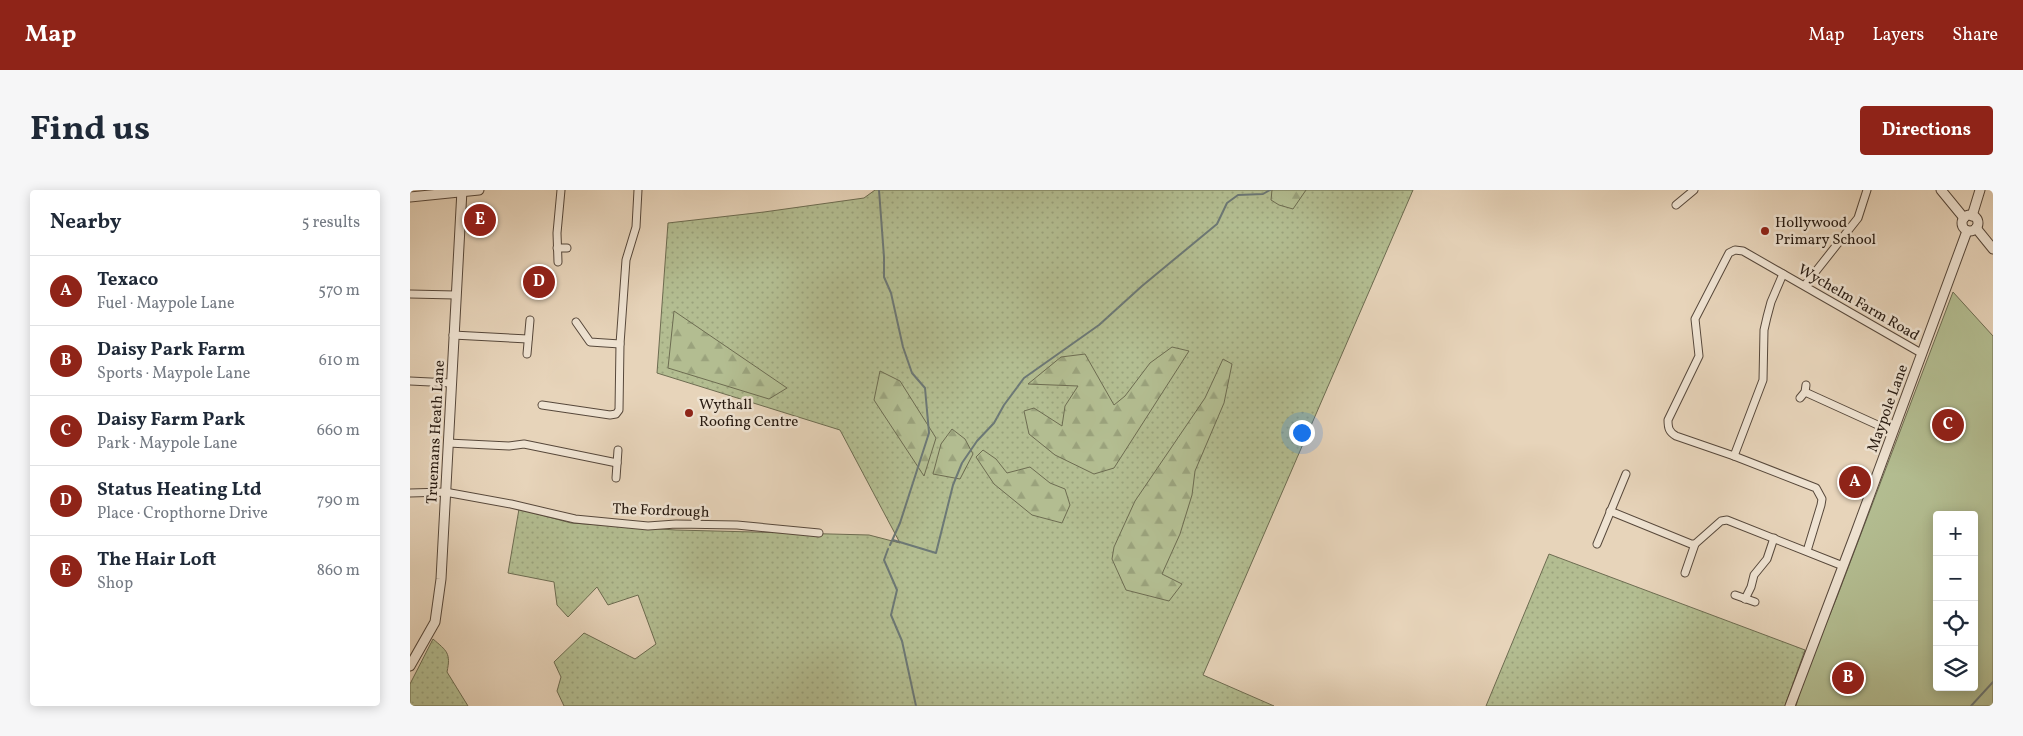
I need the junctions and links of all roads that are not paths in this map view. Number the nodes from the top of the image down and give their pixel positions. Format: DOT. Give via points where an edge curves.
graph roads {
  1 [pos="479,190"];
  2 [pos="561,190"];
  3 [pos="638,190"];
  4 [pos="1694,190"];
  5 [pos="1867,190"];
  6 [pos="1941,190"];
  7 [pos="1980,190"];
  8 [pos="462,191"];
  9 [pos="410,197"];
  10 [pos="1976,203"];
  11 [pos="1953,204"];
  12 [pos="1676,205"];
  13 [pos="1968,217"];
  14 [pos="1971,229"];
  15 [pos="557,248"];
  16 [pos="567,248"];
  17 [pos="1993,249"];
  18 [pos="558,262"];
  19 [pos="1783,274"];
  20 [pos="1805,285"];
  21 [pos="410,294"];
  22 [pos="455,295"];
  23 [pos="530,320"];
  24 [pos="576,322"];
  25 [pos="453,335"];
  26 [pos="528,338"];
  27 [pos="620,344"];
  28 [pos="1921,353"];
  29 [pos="526,354"];
  30 [pos="410,381"];
  31 [pos="451,383"];
  32 [pos="1804,392"];
  33 [pos="548,414"];
  34 [pos="1893,432"];
  35 [pos="448,443"];
  36 [pos="618,450"];
  37 [pos="1734,456"];
  38 [pos="616,463"];
  39 [pos="1626,474"];
  40 [pos="616,478"];
  41 [pos="445,492"];
  42 [pos="410,493"];
  43 [pos="1610,511"];
  44 [pos="819,533"];
  45 [pos="1774,538"];
  46 [pos="1597,544"];
  47 [pos="1695,544"];
  48 [pos="1807,551"];
  49 [pos="1843,566"];
  50 [pos="1685,574"];
  51 [pos="1734,595"];
  52 [pos="1745,599"];
  53 [pos="1755,602"];
  54 [pos="410,666"];
  55 [pos="1790,706"];
  1 -- 8 [label="street"];
  2 -- 15 [label="street"];
  3 -- 27 [label="street" via="636,227 626,260"];
  4 -- 12 [label="street"];
  5 -- 20 [label="street" via="1858,218"];
  6 -- 11 [label="street"];
  7 -- 10 [label="street"];
  8 -- 9 [label="street"];
  8 -- 22 [label="street, Truemans Heath Lane"];
  10 -- 11 [label="street" via="1962,207"];
  10 -- 13 [label="street"];
  11 -- 13 [label="street"];
  13 -- 14 [label="street" via="1962,225"];
  13 -- 14 [label="street" via="1977,221"];
  14 -- 17 [label="street"];
  14 -- 28 [label="street, Maypole Lane"];
  15 -- 16 [label="street"];
  15 -- 18 [label="street"];
  19 -- 20 [label="street, Wychelm Farm Road"];
  19 -- 37 [label="street" via="1764,330 1763,380"];
  19 -- 37 [label="street, Wychelm Farm Road" via="1743,251 1731,250 1695,319 1699,356 1668,426 1676,436"];
  20 -- 28 [label="street, Wychelm Farm Road"];
  21 -- 22 [label="street"];
  22 -- 25 [label="street, Truemans Heath Lane"];
  23 -- 26 [label="street"];
  24 -- 27 [label="street" via="590,342"];
  25 -- 26 [label="street"];
  25 -- 31 [label="street, Truemans Heath Lane"];
  26 -- 29 [label="street"];
  27 -- 33 [label="street" via="619,410 616,414 546,405"];
  28 -- 34 [label="street, Maypole Lane"];
  30 -- 31 [label="street"];
  31 -- 35 [label="street, Truemans Heath Lane"];
  32 -- 34 [label="street"];
  34 -- 49 [label="street, Maypole Lane"];
  35 -- 38 [label="street" via="524,444"];
  35 -- 41 [label="street, Truemans Heath Lane"];
  36 -- 38 [label="street"];
  37 -- 48 [label="street" via="1813,486 1818,491 1821,505"];
  38 -- 40 [label="street"];
  39 -- 43 [label="street"];
  41 -- 42 [label="street, The Fordrough"];
  41 -- 44 [label="street, The Fordrough" via="575,519 648,526 737,525"];
  41 -- 54 [label="street, Truemans Heath Lane" via="437,614 431,632"];
  43 -- 46 [label="street"];
  43 -- 47 [label="street"];
  45 -- 47 [label="street" via="1724,520"];
  45 -- 48 [label="street"];
  45 -- 52 [label="street" via="1767,559 1754,575"];
  47 -- 50 [label="street"];
  48 -- 49 [label="street"];
  49 -- 55 [label="street, Maypole Lane"];
  51 -- 52 [label="street"];
  52 -- 53 [label="street"];
}
